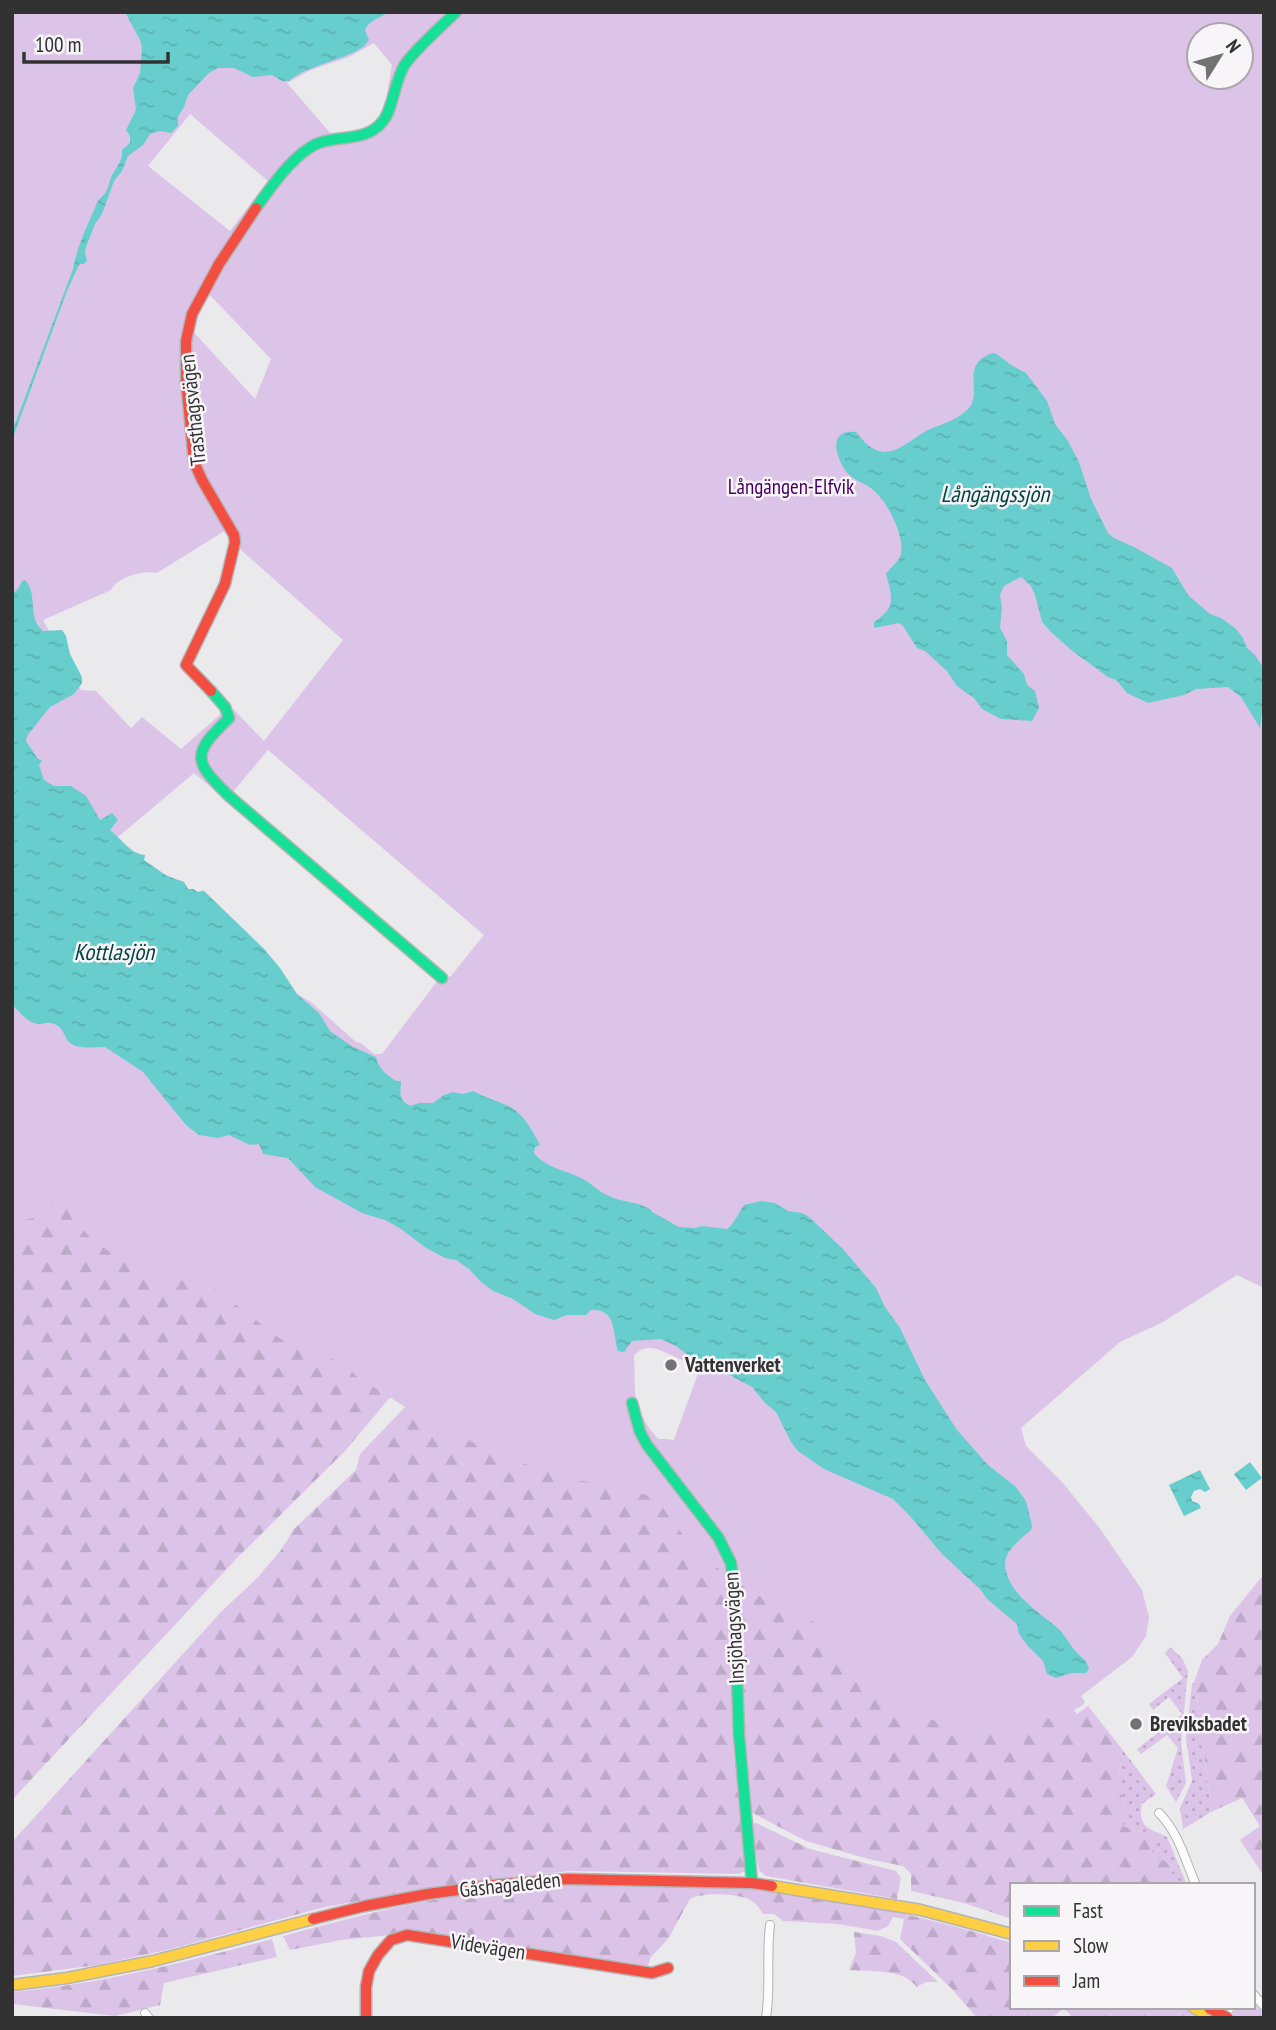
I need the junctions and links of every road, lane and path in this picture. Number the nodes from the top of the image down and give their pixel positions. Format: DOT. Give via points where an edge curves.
graph roads {
  1 [pos="456,12"];
  2 [pos="442,978"];
  3 [pos="632,1403"];
  4 [pos="1159,1813"];
  5 [pos="752,1883"];
  6 [pos="1195,1883"];
  7 [pos="770,1925"];
  8 [pos="1010,1933"];
  9 [pos="668,1968"];
  10 [pos="12,1985"];
  11 [pos="1208,2012"];
  12 [pos="366,2018"];
  13 [pos="766,2018"];
  14 [pos="1228,2018"];
  1 -- 2 [label="street, Trasthagsvägen" via="405,64 385,120 372,132 319,144 300,155 268,191 219,264 192,314 186,341 194,463 235,542 225,584 186,665 229,718 202,746 199,761 229,796"];
  3 -- 5 [label="street, Insjöhagsvägen" via="639,1433 718,1537 731,1563"];
  4 -- 6 [label="street" via="1176,1836"];
  5 -- 8 [label="street, Gåshagaleden" via="880,1902"];
  5 -- 10 [label="street, Gåshagaleden" via="568,1879 428,1894 153,1961"];
  7 -- 13 [label="street"];
  9 -- 12 [label="street, Videvägen" via="652,1973 407,1936 391,1940 369,1971"];
  11 -- 14 [label="street, bridge"];
}
